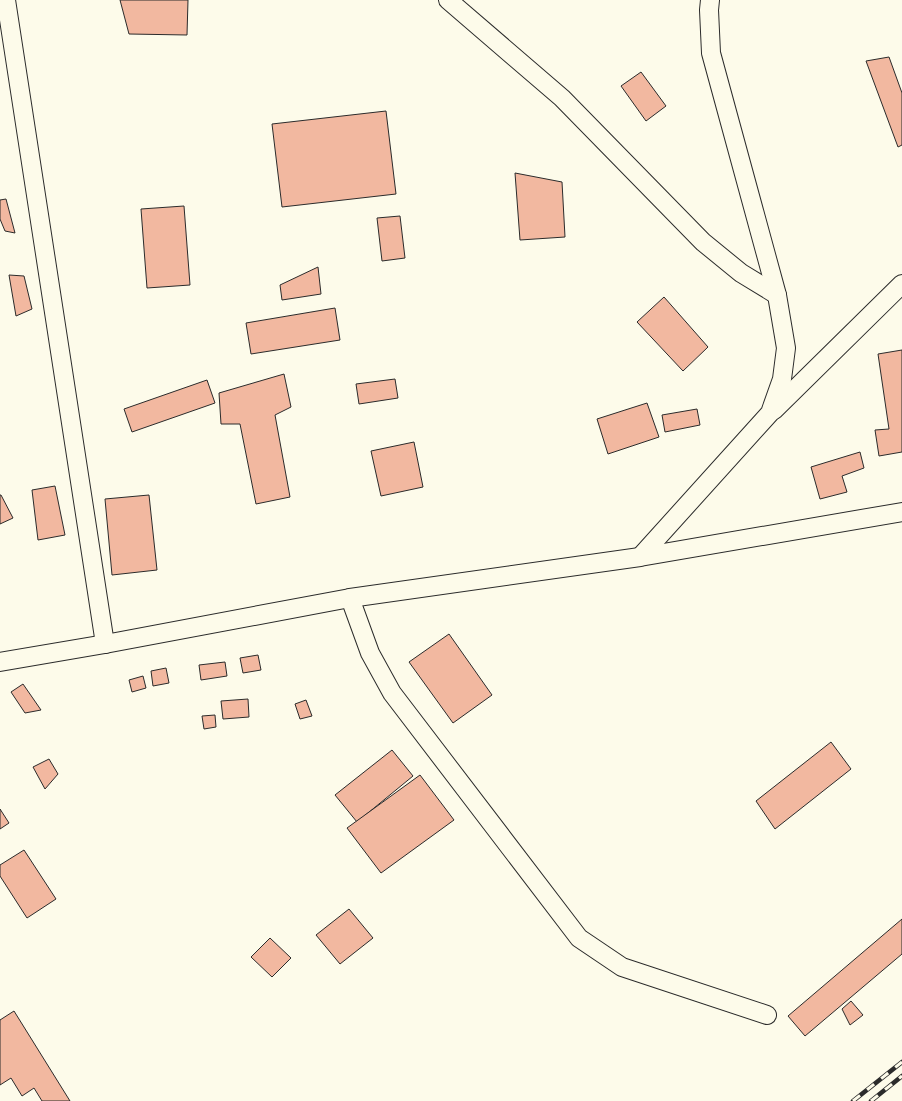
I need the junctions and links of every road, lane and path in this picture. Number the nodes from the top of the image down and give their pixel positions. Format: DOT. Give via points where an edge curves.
graph roads {
  1 [pos="6,0"];
  2 [pos="448,0"];
  3 [pos="710,0"];
  4 [pos="902,284"];
  5 [pos="778,295"];
  6 [pos="770,413"];
  7 [pos="902,512"];
  8 [pos="640,557"];
  9 [pos="350,598"];
  10 [pos="105,644"];
  11 [pos="0,662"];
  12 [pos="767,1015"];
  1 -- 10 [label="street"];
  2 -- 5 [label="street" via="562,98 703,242 741,273"];
  3 -- 5 [label="street" via="711,53"];
  4 -- 6 [label="street"];
  5 -- 6 [label="street" via="786,348 782,379"];
  6 -- 8 [label="street"];
  7 -- 8 [label="street"];
  8 -- 9 [label="street"];
  9 -- 10 [label="street"];
  9 -- 12 [label="street" via="370,653 392,693 580,938 622,967"];
  10 -- 11 [label="street"];
}
